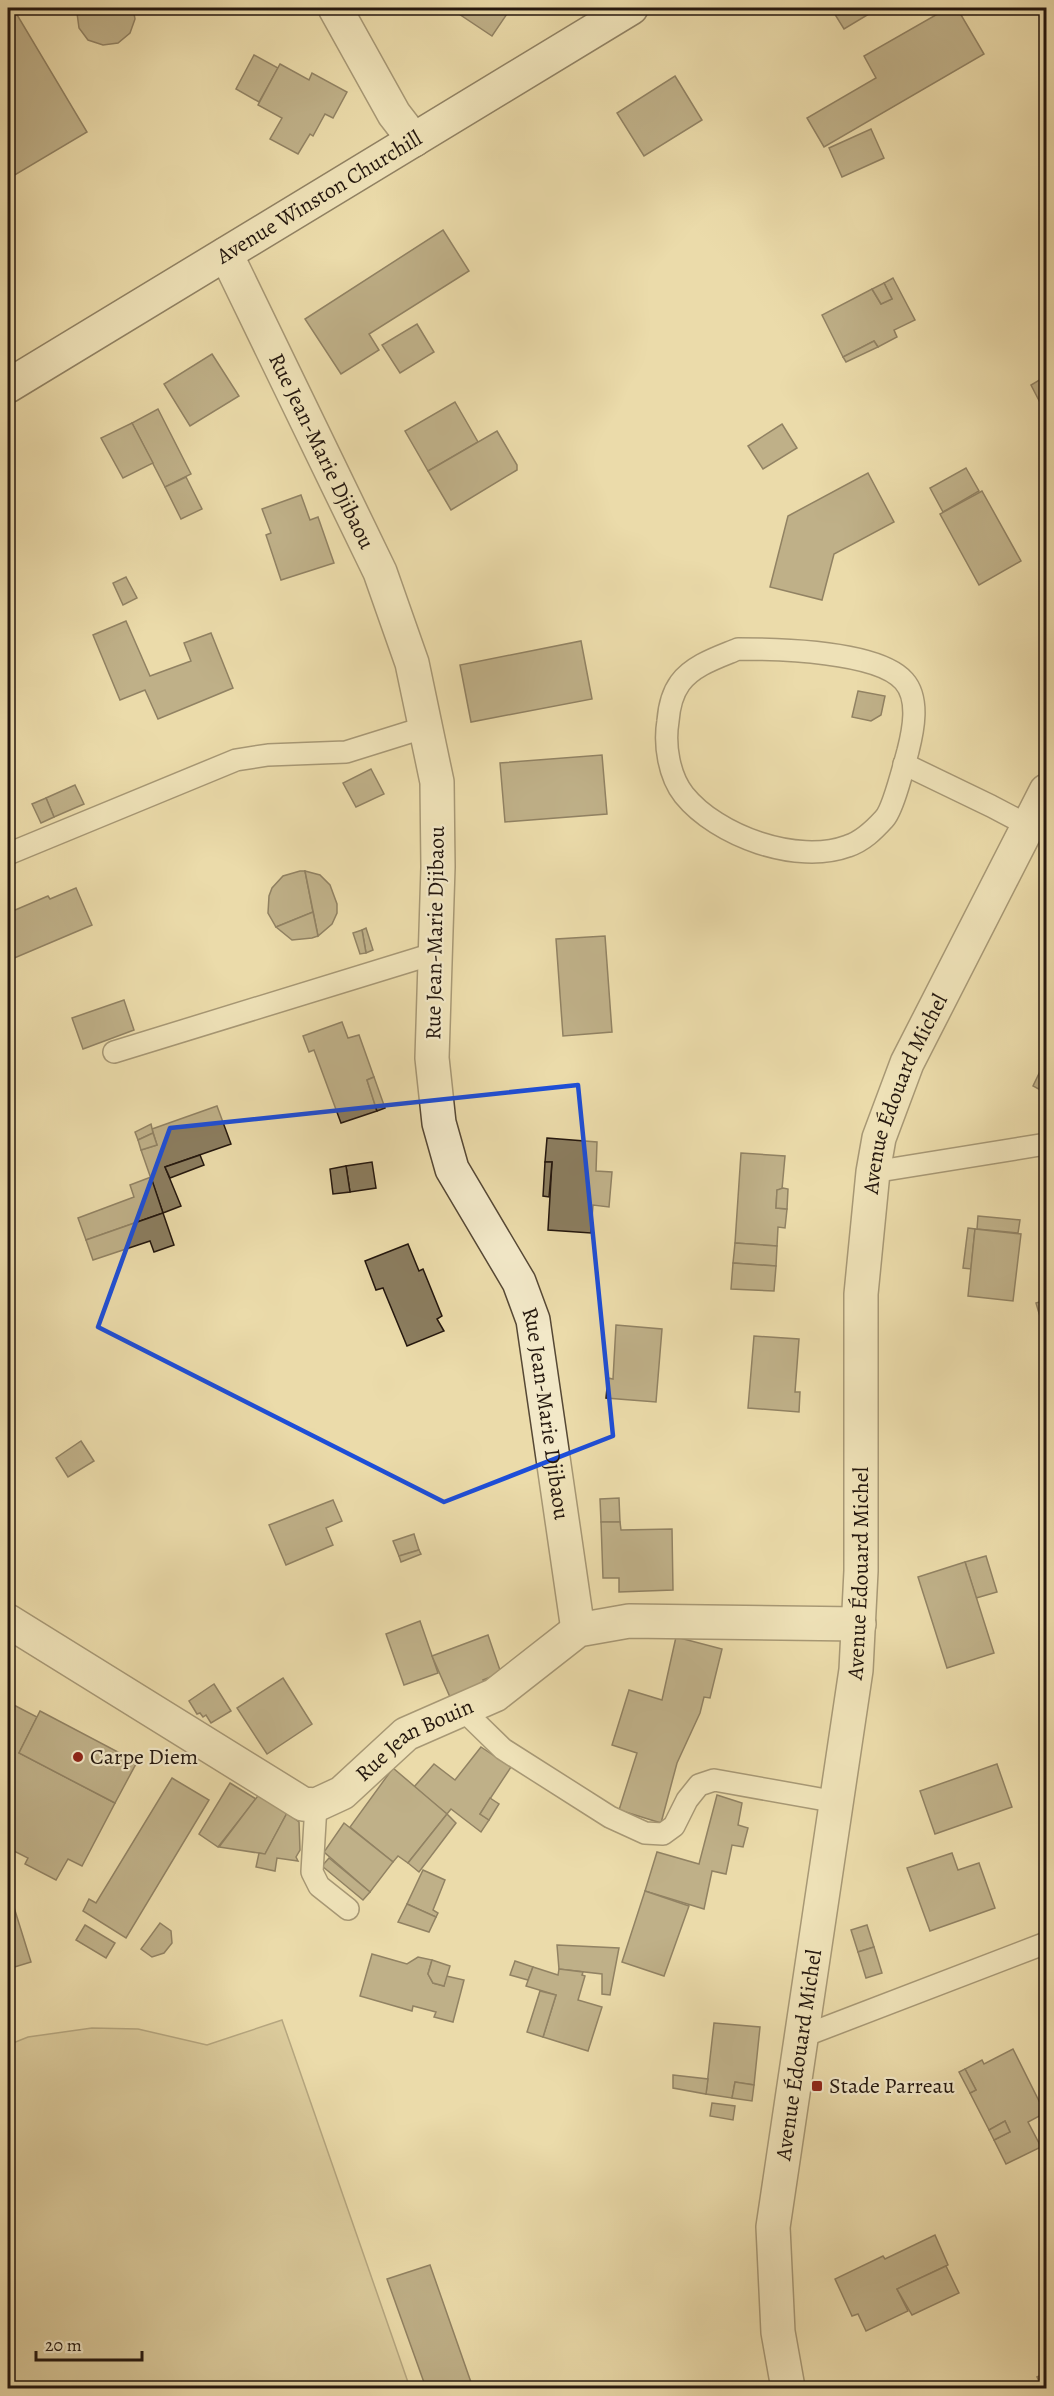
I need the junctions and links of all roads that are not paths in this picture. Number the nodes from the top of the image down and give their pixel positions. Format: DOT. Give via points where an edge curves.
graph roads {
  1 [pos="335,8"];
  2 [pos="631,8"];
  3 [pos="414,140"];
  4 [pos="226,254"];
  5 [pos="8,386"];
  6 [pos="426,727"];
  7 [pos="904,764"];
  8 [pos="1047,791"];
  9 [pos="1029,826"];
  10 [pos="8,854"];
  11 [pos="436,953"];
  12 [pos="114,1052"];
  13 [pos="1047,1144"];
  14 [pos="873,1172"];
  15 [pos="8,1621"];
  16 [pos="859,1624"];
  17 [pos="578,1630"];
  18 [pos="462,1709"];
  19 [pos="837,1802"];
  20 [pos="316,1805"];
  21 [pos="348,1909"];
  22 [pos="1047,1943"];
  23 [pos="801,2037"];
  24 [pos="788,2388"];
  1 -- 3 [label="street" via="394,114"];
  2 -- 3 [label="street, Avenue Winston Churchill"];
  3 -- 4 [label="street, Avenue Winston Churchill"];
  4 -- 5 [label="street, Avenue Winston Churchill"];
  4 -- 6 [label="street, Rue Jean-Marie Djibaou" via="380,572 412,663"];
  6 -- 10 [label="lane" via="346,752 268,754 236,760"];
  6 -- 11 [label="street, Rue Jean-Marie Djibaou" via="437,782"];
  7 -- 7 [label="lane" via="914,724 906,682 870,663 792,650 738,649 701,665 687,676 680,682 670,705 667,745 670,765 683,793 723,829 765,845 831,851 850,846 888,816"];
  7 -- 9 [label="lane"];
  8 -- 9 [label="street, Avenue Édouard Michel"];
  9 -- 14 [label="street, Avenue Édouard Michel" via="907,1064 879,1138"];
  11 -- 12 [label="lane"];
  11 -- 17 [label="street, Rue Jean-Marie Djibaou" via="432,1058 439,1123 452,1168 519,1282 533,1320"];
  13 -- 14 [label="lane"];
  14 -- 16 [label="street, Avenue Édouard Michel" via="861,1294"];
  15 -- 20 [label="street" via="303,1804"];
  16 -- 17 [label="street, Rue Jean Bouin" via="629,1621"];
  16 -- 19 [label="street, Avenue Édouard Michel"];
  17 -- 18 [label="street, Rue Jean Bouin" via="495,1695"];
  18 -- 19 [label="lane" via="503,1749 610,1817 645,1833 663,1834 675,1826 699,1785 714,1780"];
  18 -- 20 [label="street, Rue Jean Bouin" via="406,1734 342,1793"];
  19 -- 23 [label="street, Avenue Édouard Michel"];
  20 -- 21 [label="lane" via="312,1872 320,1886"];
  22 -- 23 [label="lane"];
  23 -- 24 [label="street, Avenue Édouard Michel" via="773,2227 778,2332"];
}
